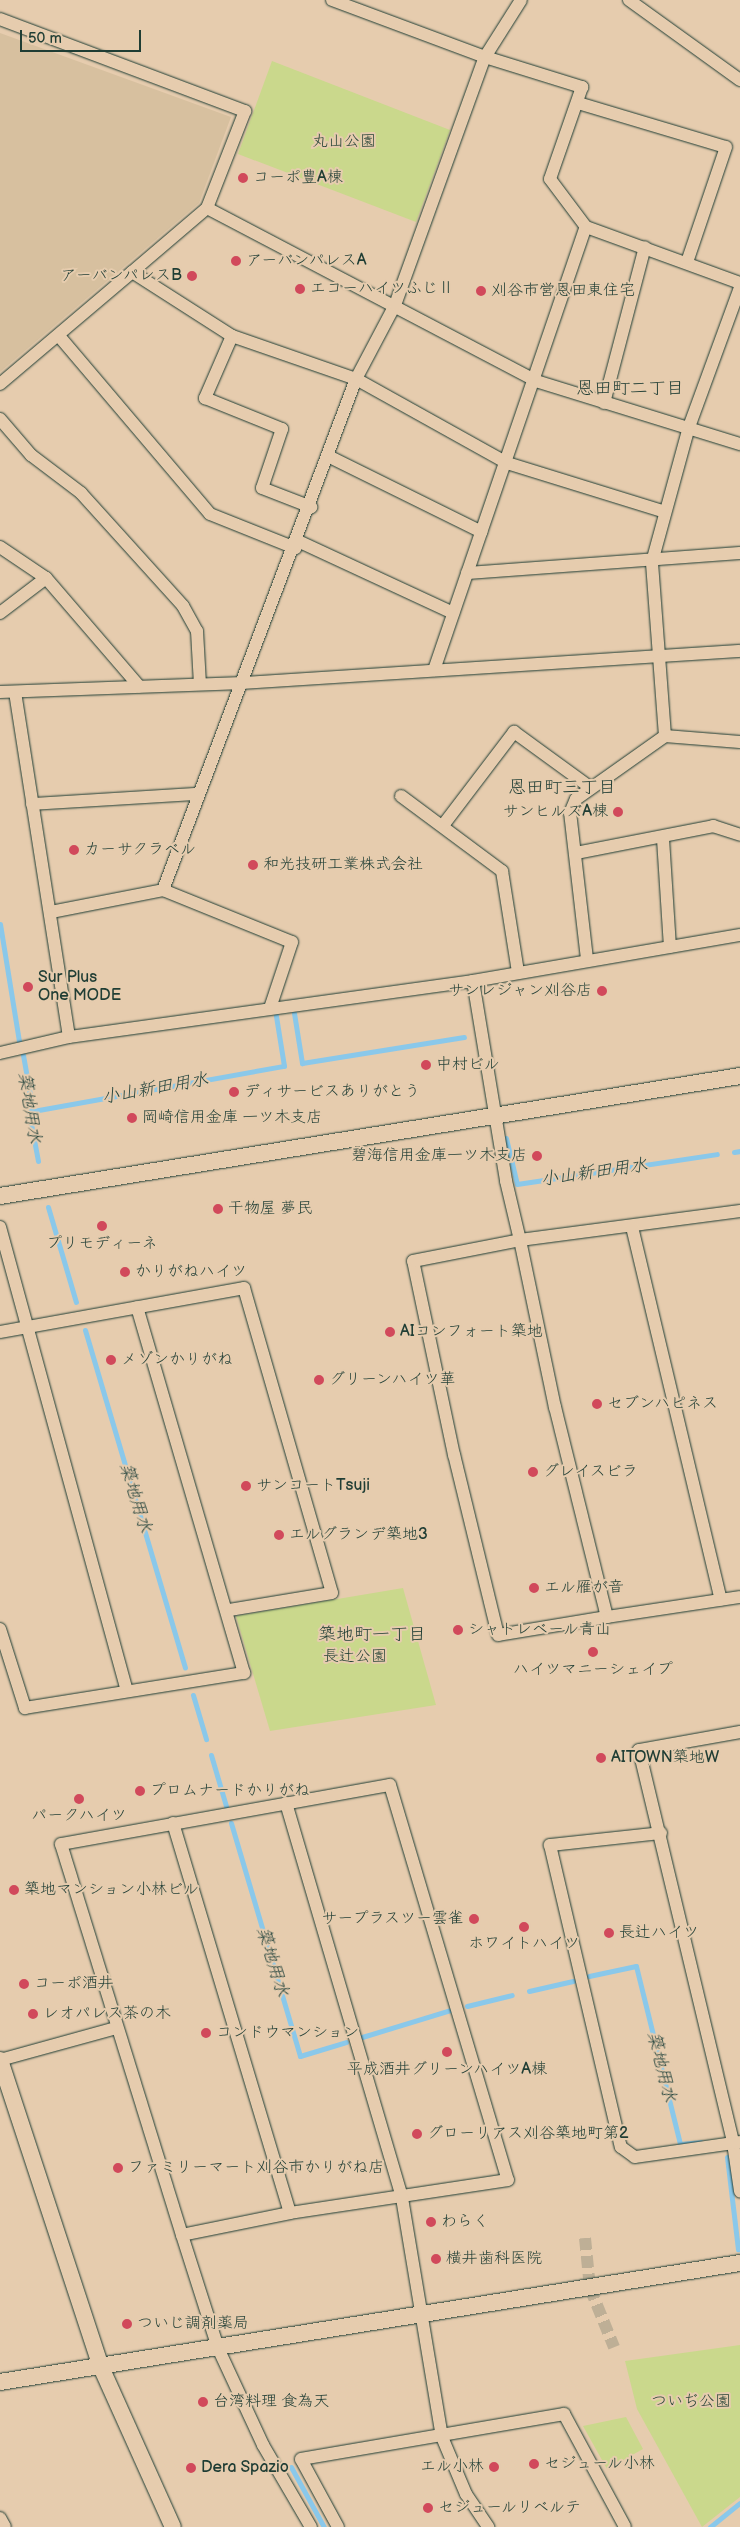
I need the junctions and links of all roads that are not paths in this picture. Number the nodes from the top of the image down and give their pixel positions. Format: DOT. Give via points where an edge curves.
graph roads {
  1 [pos="332,0"];
  2 [pos="521,0"];
  3 [pos="629,0"];
  4 [pos="362,6"];
  5 [pos="0,19"];
  6 [pos="486,57"];
  7 [pos="740,80"];
  8 [pos="578,103"];
  9 [pos="206,208"];
  10 [pos="586,227"];
  11 [pos="645,247"];
  12 [pos="687,262"];
  13 [pos="132,272"];
  14 [pos="740,283"];
  15 [pos="740,288"];
  16 [pos="395,305"];
  17 [pos="59,336"];
  18 [pos="232,336"];
  19 [pos="356,379"];
  20 [pos="536,380"];
  21 [pos="0,384"];
  22 [pos="604,402"];
  23 [pos="0,419"];
  24 [pos="689,428"];
  25 [pos="740,444"];
  26 [pos="330,457"];
  27 [pos="507,463"];
  28 [pos="310,507"];
  29 [pos="665,512"];
  30 [pos="482,532"];
  31 [pos="296,544"];
  32 [pos="0,547"];
  33 [pos="740,553"];
  34 [pos="652,562"];
  35 [pos="468,573"];
  36 [pos="46,578"];
  37 [pos="0,613"];
  38 [pos="453,613"];
  39 [pos="740,651"];
  40 [pos="660,656"];
  41 [pos="434,670"];
  42 [pos="243,682"];
  43 [pos="200,684"];
  44 [pos="139,686"];
  45 [pos="0,692"];
  46 [pos="15,692"];
  47 [pos="665,736"];
  48 [pos="740,742"];
  49 [pos="591,788"];
  50 [pos="197,794"];
  51 [pos="401,796"];
  52 [pos="32,804"];
  53 [pos="444,824"];
  54 [pos="740,835"];
  55 [pos="663,839"];
  56 [pos="576,854"];
  57 [pos="164,890"];
  58 [pos="51,912"];
  59 [pos="740,935"];
  60 [pos="670,947"];
  61 [pos="587,959"];
  62 [pos="518,972"];
  63 [pos="473,981"];
  64 [pos="270,1008"];
  65 [pos="69,1037"];
  66 [pos="0,1054"];
  67 [pos="740,1076"];
  68 [pos="496,1115"];
  69 [pos="0,1196"];
  70 [pos="740,1211"];
  71 [pos="0,1227"];
  72 [pos="632,1227"];
  73 [pos="520,1240"];
  74 [pos="137,1307"];
  75 [pos="30,1329"];
  76 [pos="0,1332"];
  77 [pos="740,1597"];
  78 [pos="721,1600"];
  79 [pos="229,1610"];
  80 [pos="607,1617"];
  81 [pos="0,1629"];
  82 [pos="127,1690"];
  83 [pos="740,1732"];
  84 [pos="286,1803"];
  85 [pos="173,1822"];
  86 [pos="661,1833"];
  87 [pos="116,2028"];
  88 [pos="0,2060"];
  89 [pos="737,2142"];
  90 [pos="740,2191"];
  91 [pos="402,2198"];
  92 [pos="290,2213"];
  93 [pos="182,2235"];
  94 [pos="740,2263"];
  95 [pos="421,2312"];
  96 [pos="218,2348"];
  97 [pos="101,2367"];
  98 [pos="0,2382"];
  99 [pos="442,2436"];
  100 [pos="0,2518"];
  101 [pos="5,2527"];
  102 [pos="173,2527"];
  103 [pos="311,2527"];
  104 [pos="338,2527"];
  105 [pos="488,2527"];
  106 [pos="625,2527"];
  1 -- 4 [label="street"];
  2 -- 6 [label="street"];
  3 -- 7 [label="street"];
  4 -- 6 [label="street"];
  5 -- 9 [label="street" via="245,111"];
  6 -- 8 [label="street" via="582,86"];
  6 -- 16 [label="street"];
  8 -- 10 [label="street" via="550,179"];
  8 -- 12 [label="street" via="726,147"];
  9 -- 13 [label="street"];
  9 -- 16 [label="street"];
  10 -- 11 [label="street"];
  10 -- 20 [label="street"];
  11 -- 12 [label="street"];
  11 -- 22 [label="street"];
  12 -- 14 [label="street"];
  13 -- 17 [label="street"];
  13 -- 18 [label="street"];
  15 -- 24 [label="street"];
  16 -- 19 [label="street"];
  16 -- 20 [label="street"];
  17 -- 21 [label="street"];
  17 -- 31 [label="street" via="210,514"];
  18 -- 19 [label="street"];
  18 -- 28 [label="street" via="205,398 282,429 262,488"];
  19 -- 26 [label="street"];
  19 -- 27 [label="street"];
  20 -- 22 [label="street"];
  20 -- 27 [label="street"];
  22 -- 24 [label="street"];
  23 -- 43 [label="street" via="31,455 81,493 183,606 197,632"];
  24 -- 25 [label="street"];
  24 -- 29 [label="street"];
  26 -- 28 [label="street"];
  26 -- 30 [label="street"];
  27 -- 29 [label="street"];
  27 -- 30 [label="street"];
  28 -- 31 [label="street"];
  29 -- 34 [label="street"];
  30 -- 35 [label="street"];
  31 -- 38 [label="street"];
  31 -- 42 [label="street"];
  32 -- 36 [label="street"];
  33 -- 34 [label="street"];
  34 -- 35 [label="street"];
  34 -- 40 [label="street"];
  35 -- 38 [label="street"];
  36 -- 37 [label="street"];
  36 -- 44 [label="street"];
  38 -- 41 [label="street"];
  39 -- 40 [label="street"];
  40 -- 41 [label="street"];
  40 -- 47 [label="street"];
  41 -- 42 [label="street"];
  42 -- 43 [label="street"];
  42 -- 50 [label="street"];
  43 -- 44 [label="street"];
  44 -- 46 [label="street"];
  45 -- 46 [label="street"];
  46 -- 52 [label="street"];
  47 -- 48 [label="street"];
  47 -- 49 [label="street"];
  49 -- 53 [label="street" via="514,732"];
  49 -- 56 [label="street" via="576,799 570,813"];
  50 -- 52 [label="street"];
  50 -- 57 [label="street"];
  51 -- 53 [label="street"];
  52 -- 58 [label="street"];
  53 -- 62 [label="street" via="502,871"];
  54 -- 55 [label="street" via="712,826"];
  55 -- 56 [label="street"];
  55 -- 60 [label="street"];
  56 -- 61 [label="street"];
  57 -- 58 [label="street"];
  57 -- 64 [label="street" via="292,942"];
  58 -- 65 [label="street"];
  59 -- 60 [label="street"];
  60 -- 61 [label="street"];
  61 -- 62 [label="street"];
  62 -- 63 [label="street"];
  63 -- 64 [label="street"];
  63 -- 68 [label="street"];
  64 -- 65 [label="street"];
  65 -- 66 [label="street"];
  67 -- 68 [label="street"];
  68 -- 69 [label="street"];
  68 -- 73 [label="street"];
  70 -- 72 [label="street"];
  71 -- 75 [label="street"];
  72 -- 73 [label="street"];
  72 -- 78 [label="street"];
  73 -- 80 [label="street"];
  73 -- 80 [label="street" via="413,1261 454,1455 498,1635"];
  74 -- 75 [label="street"];
  74 -- 79 [label="street"];
  74 -- 79 [label="street" via="244,1288 332,1593"];
  75 -- 76 [label="street"];
  75 -- 82 [label="street"];
  77 -- 78 [label="street"];
  78 -- 80 [label="street"];
  79 -- 82 [label="street" via="244,1673"];
  81 -- 82 [label="street" via="24,1708"];
  83 -- 86 [label="street" via="639,1750"];
  84 -- 85 [label="street"];
  84 -- 91 [label="street"];
  84 -- 91 [label="street" via="390,1785 420,1875 508,2180"];
  85 -- 87 [label="street" via="61,1844"];
  85 -- 92 [label="street"];
  86 -- 89 [label="street"];
  86 -- 89 [label="street" via="550,1845 621,2146 635,2157"];
  87 -- 88 [label="street"];
  87 -- 93 [label="street"];
  88 -- 97 [label="street"];
  89 -- 90 [label="street"];
  91 -- 92 [label="street"];
  91 -- 95 [label="street"];
  92 -- 93 [label="street"];
  93 -- 96 [label="street"];
  94 -- 95 [label="street" via="606,2287"];
  95 -- 96 [label="street"];
  95 -- 99 [label="street"];
  96 -- 97 [label="street"];
  96 -- 103 [label="street" via="263,2445"];
  97 -- 98 [label="street"];
  97 -- 102 [label="street"];
  99 -- 104 [label="street" via="301,2459"];
  99 -- 105 [label="street" via="466,2494"];
  99 -- 106 [label="street" via="564,2414"];
  100 -- 101 [label="street"];
}
